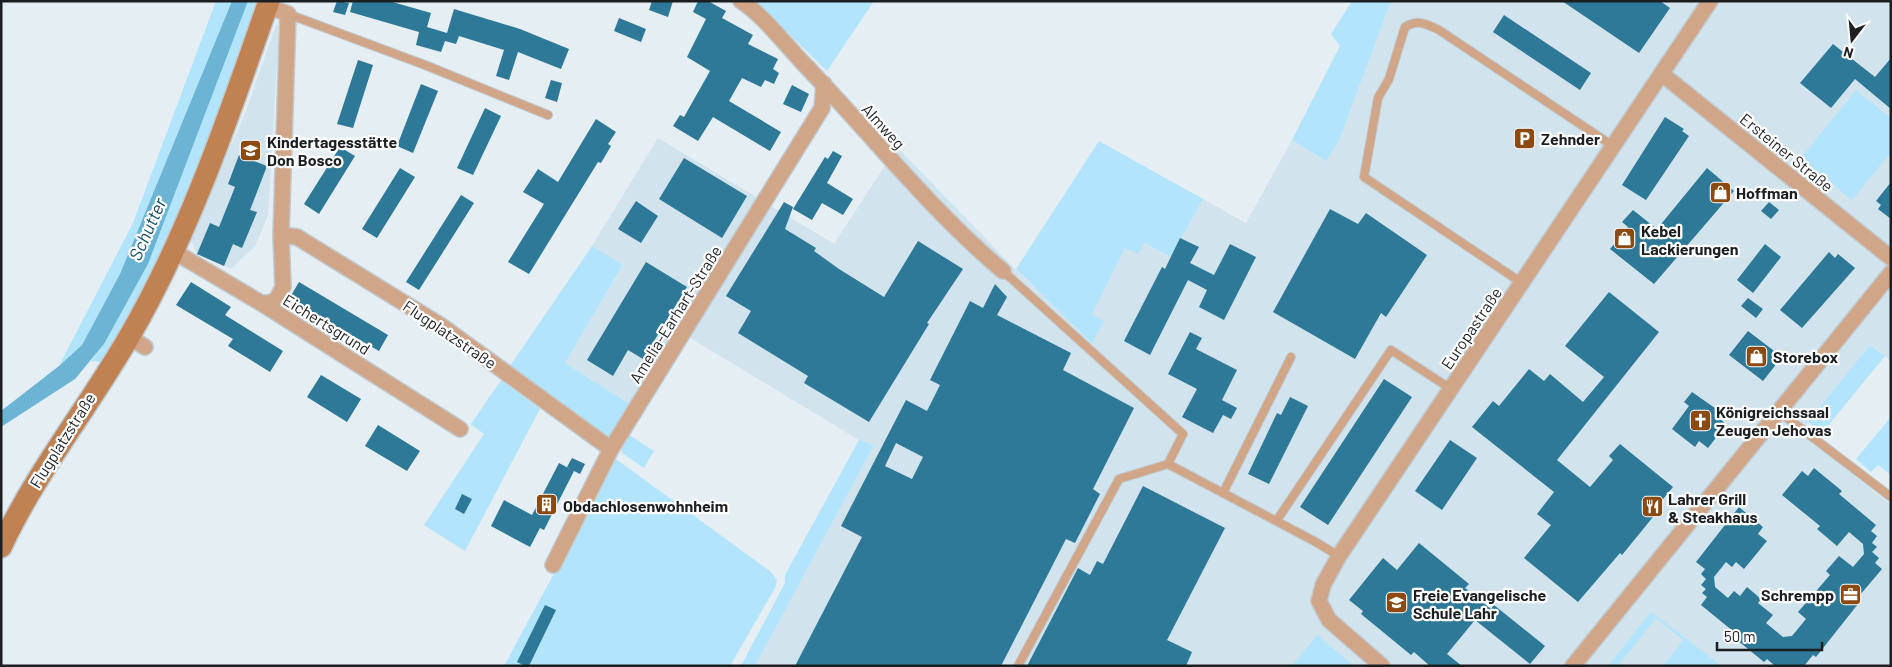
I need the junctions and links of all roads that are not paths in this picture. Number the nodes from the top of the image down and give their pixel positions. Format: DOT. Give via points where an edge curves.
graph roads {
  1 [pos="741,1"];
  2 [pos="1710,1"];
  3 [pos="269,4"];
  4 [pos="288,14"];
  5 [pos="1662,74"];
  6 [pos="824,84"];
  7 [pos="548,115"];
  8 [pos="1613,146"];
  9 [pos="281,235"];
  10 [pos="173,251"];
  11 [pos="1891,258"];
  12 [pos="1003,270"];
  13 [pos="1891,273"];
  14 [pos="1522,283"];
  15 [pos="261,303"];
  16 [pos="1291,357"];
  17 [pos="1452,389"];
  18 [pos="1778,411"];
  19 [pos="460,429"];
  20 [pos="612,450"];
  21 [pos="1168,464"];
  22 [pos="1223,493"];
  23 [pos="1891,497"];
  24 [pos="1277,520"];
  25 [pos="1,547"];
  26 [pos="1339,556"];
  27 [pos="553,565"];
  28 [pos="1018,666"];
  29 [pos="1382,666"];
  30 [pos="1572,666"];
  1 -- 6 [label="street, Almweg"];
  2 -- 5 [label="street, Europastraße"];
  3 -- 4 [label="street, Flugplatzstraße"];
  3 -- 10 [label="street, Flugplatzstraße"];
  4 -- 7 [label="lane, Flugplatzstraße"];
  4 -- 9 [label="street"];
  5 -- 8 [label="street, Europastraße"];
  5 -- 11 [label="street, Ersteiner Straße"];
  6 -- 12 [label="street, Almweg" via="905,176"];
  6 -- 20 [label="street, Amelia-Earhart-Straße" via="822,108"];
  8 -- 14 [label="street, Europastraße"];
  8 -- 14 [label="lane" via="1439,30 1422,22 1412,22 1405,27 1389,79 1378,98 1364,178"];
  9 -- 15 [label="street" via="281,294 270,303"];
  9 -- 20 [label="street, Flugplatzstraße" via="297,238 430,318"];
  10 -- 15 [label="street, Eichertsgrund"];
  10 -- 25 [label="street, Flugplatzstraße" via="137,342 61,440"];
  12 -- 21 [label="lane" via="1183,434"];
  13 -- 18 [label="street"];
  14 -- 17 [label="street, Europastraße"];
  15 -- 19 [label="street, Eichertsgrund"];
  16 -- 22 [label="lane"];
  17 -- 24 [label="lane" via="1390,350"];
  17 -- 26 [label="street, Europastraße"];
  18 -- 23 [label="lane"];
  18 -- 30 [label="street"];
  20 -- 27 [label="street, Amelia-Earhart-Straße"];
  21 -- 22 [label="lane"];
  21 -- 28 [label="lane" via="1118,479"];
  22 -- 24 [label="lane"];
  24 -- 26 [label="lane"];
  26 -- 29 [label="street, Europastraße" via="1320,592 1321,606 1329,620"];
}
